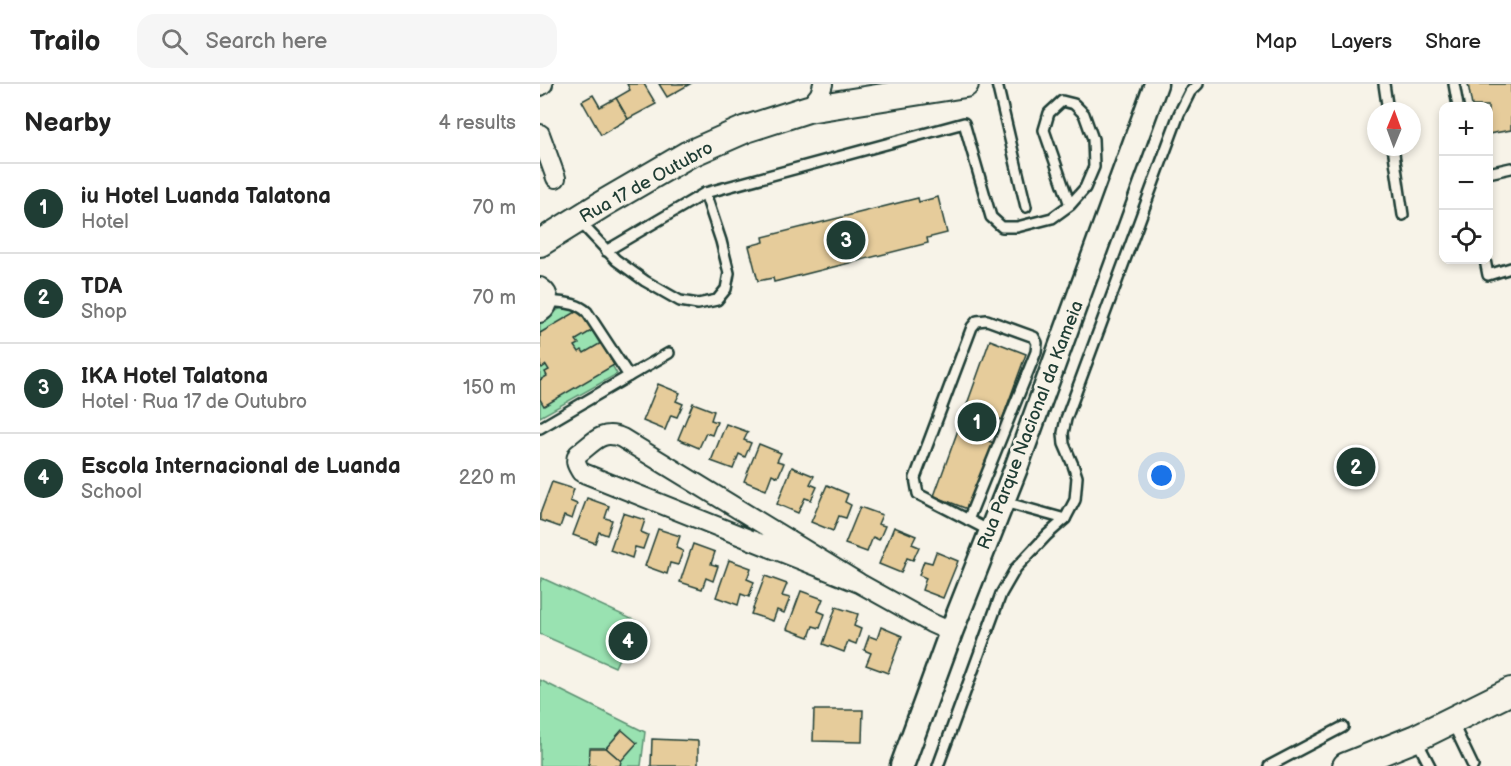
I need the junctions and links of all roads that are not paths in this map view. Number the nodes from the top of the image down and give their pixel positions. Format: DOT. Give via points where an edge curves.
graph roads {
  1 [pos="824,84"];
  2 [pos="965,84"];
  3 [pos="997,84"];
  4 [pos="1156,84"];
  5 [pos="1198,84"];
  6 [pos="1384,84"];
  7 [pos="1454,84"];
  8 [pos="880,90"];
  9 [pos="1387,102"];
  10 [pos="1457,102"];
  11 [pos="808,109"];
  12 [pos="540,134"];
  13 [pos="1394,156"];
  14 [pos="1511,168"];
  15 [pos="1493,171"];
  16 [pos="556,178"];
  17 [pos="705,193"];
  18 [pos="1070,205"];
  19 [pos="1026,207"];
  20 [pos="1403,216"];
  21 [pos="578,220"];
  22 [pos="540,243"];
  23 [pos="606,251"];
  24 [pos="1486,264"];
  25 [pos="1511,268"];
  26 [pos="543,301"];
  27 [pos="669,353"];
  28 [pos="629,376"];
  29 [pos="540,428"];
  30 [pos="1003,502"];
  31 [pos="1065,519"];
  32 [pos="968,520"];
  33 [pos="991,532"];
  34 [pos="859,584"];
  35 [pos="951,632"];
  36 [pos="1511,691"];
  37 [pos="1452,721"];
  38 [pos="1343,727"];
  39 [pos="1416,738"];
  40 [pos="902,766"];
  41 [pos="938,766"];
  42 [pos="1269,766"];
  43 [pos="1346,766"];
  44 [pos="1381,766"];
  45 [pos="1430,766"];
  46 [pos="1473,766"];
  1 -- 11 [label="street"];
  2 -- 8 [label="main road, Rua 17 de Outubro"];
  3 -- 19 [label="lane"];
  4 -- 30 [label="street, Rua Parque Nacional da Kameia"];
  5 -- 31 [label="lane" via="1179,114 1066,419 1064,444 1077,477 1075,500"];
  6 -- 9 [label="lane"];
  7 -- 10 [label="lane"];
  8 -- 11 [label="main road, Rua 17 de Outubro"];
  11 -- 21 [label="main road, Rua 17 de Outubro" via="746,129 687,155"];
  12 -- 16 [label="street"];
  13 -- 20 [label="lane"];
  14 -- 15 [label="lane"];
  17 -- 18 [label="lane" via="964,123 991,218 1002,226 1017,227 1052,218"];
  17 -- 23 [label="lane"];
  17 -- 23 [label="lane" via="729,273 726,288 717,300 698,304 680,301 645,281"];
  18 -- 18 [label="lane" via="1044,130 1048,113 1062,101 1074,104 1084,114 1093,139 1094,167 1085,188"];
  21 -- 22 [label="main road, Rua 17 de Outubro"];
  21 -- 23 [label="lane"];
  24 -- 25 [label="lane" via="1488,275"];
  26 -- 28 [label="lane" via="584,309"];
  27 -- 28 [label="lane"];
  28 -- 29 [label="lane"];
  30 -- 31 [label="lane"];
  30 -- 33 [label="street, Rua Parque Nacional da Kameia"];
  31 -- 41 [label="lane" via="1016,568 1000,594"];
  32 -- 32 [label="lane" via="918,494 915,478 972,327 977,321 987,320 1034,338 1037,343"];
  32 -- 33 [label="lane"];
  33 -- 35 [label="street, Rua Parque Nacional da Kameia"];
  34 -- 34 [label="street" via="615,434 603,435 578,454 576,465 581,472"];
  34 -- 35 [label="street"];
  35 -- 40 [label="street, Rua Parque Nacional da Kameia"];
  36 -- 37 [label="main road"];
  37 -- 39 [label="main road"];
  37 -- 46 [label="lane"];
  38 -- 42 [label="lane"];
  39 -- 43 [label="main road"];
  39 -- 44 [label="street"];
  39 -- 45 [label="lane"];
}
